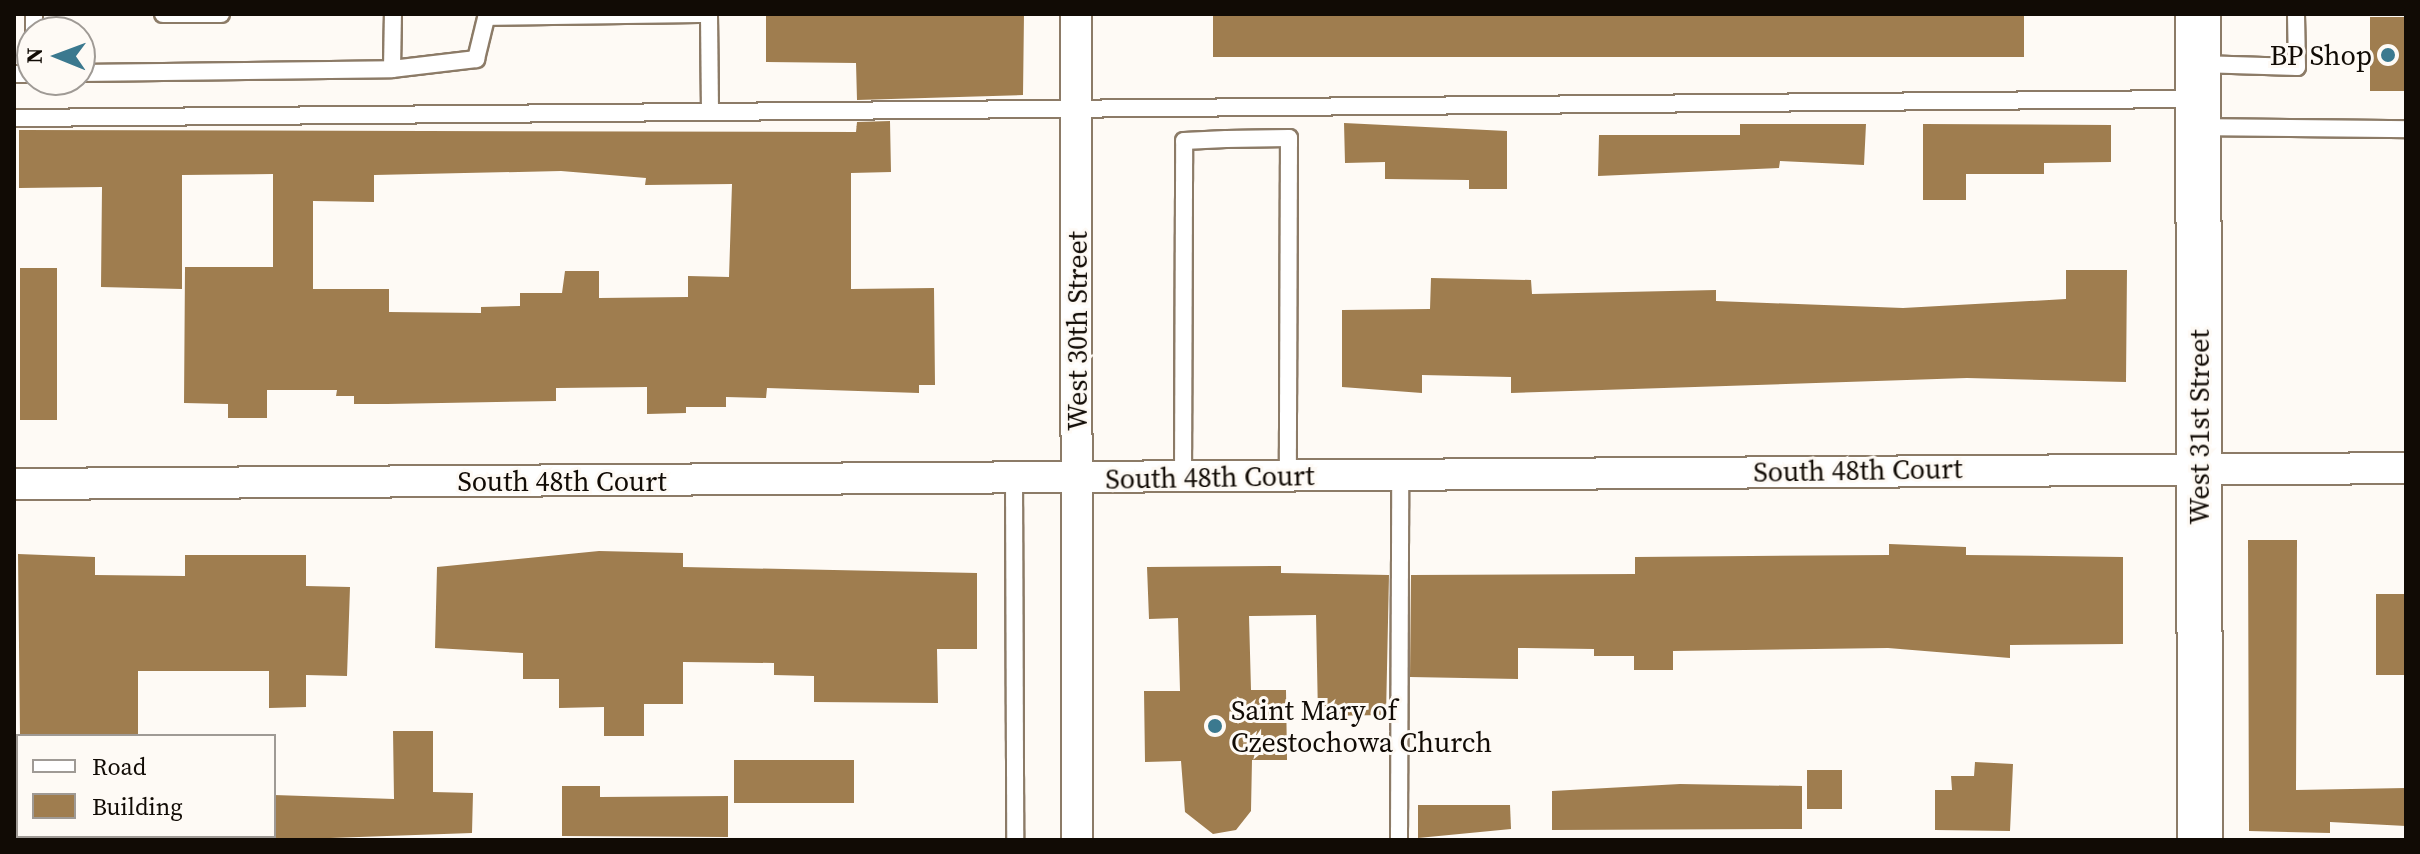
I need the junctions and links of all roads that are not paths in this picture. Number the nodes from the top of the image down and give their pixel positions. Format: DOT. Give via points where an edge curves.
graph roads {
  1 [pos="163,14"];
  2 [pos="221,14"];
  3 [pos="393,14"];
  4 [pos="709,14"];
  5 [pos="1076,14"];
  6 [pos="2198,14"];
  7 [pos="2296,14"];
  8 [pos="644,15"];
  9 [pos="487,16"];
  10 [pos="392,69"];
  11 [pos="96,73"];
  12 [pos="2198,97"];
  13 [pos="1225,108"];
  14 [pos="1077,110"];
  15 [pos="710,112"];
  16 [pos="14,118"];
  17 [pos="2406,129"];
  18 [pos="1226,139"];
  19 [pos="2199,466"];
  20 [pos="2406,468"];
  21 [pos="1400,475"];
  22 [pos="1288,476"];
  23 [pos="1183,477"];
  24 [pos="1076,478"];
  25 [pos="1014,479"];
  26 [pos="14,484"];
  27 [pos="1015,840"];
  28 [pos="1077,840"];
  29 [pos="1399,840"];
  30 [pos="2200,840"];
  1 -- 2 [label="lane"];
  3 -- 10 [label="lane"];
  4 -- 8 [label="lane"];
  4 -- 15 [label="lane"];
  5 -- 14 [label="street, West 30th Street"];
  6 -- 12 [label="main road, West 31st Street"];
  7 -- 12 [label="lane" via="2297,67"];
  8 -- 9 [label="lane"];
  9 -- 10 [label="lane" via="476,59"];
  10 -- 11 [label="lane"];
  12 -- 13 [label="lane"];
  12 -- 17 [label="lane"];
  12 -- 19 [label="main road, West 31st Street"];
  13 -- 14 [label="lane"];
  13 -- 18 [label="lane"];
  14 -- 15 [label="lane"];
  14 -- 24 [label="street, West 30th Street"];
  15 -- 16 [label="lane"];
  18 -- 22 [label="lane" via="1289,138"];
  18 -- 23 [label="lane" via="1184,141"];
  19 -- 20 [label="street, South 48th Court"];
  19 -- 21 [label="street, South 48th Court"];
  19 -- 30 [label="main road, West 31st Street"];
  21 -- 22 [label="street, South 48th Court"];
  21 -- 29 [label="lane"];
  22 -- 23 [label="street, South 48th Court"];
  23 -- 24 [label="street, South 48th Court"];
  24 -- 25 [label="street, South 48th Court"];
  24 -- 28 [label="street, West 30th Street"];
  25 -- 26 [label="street, South 48th Court"];
  25 -- 27 [label="lane"];
}
